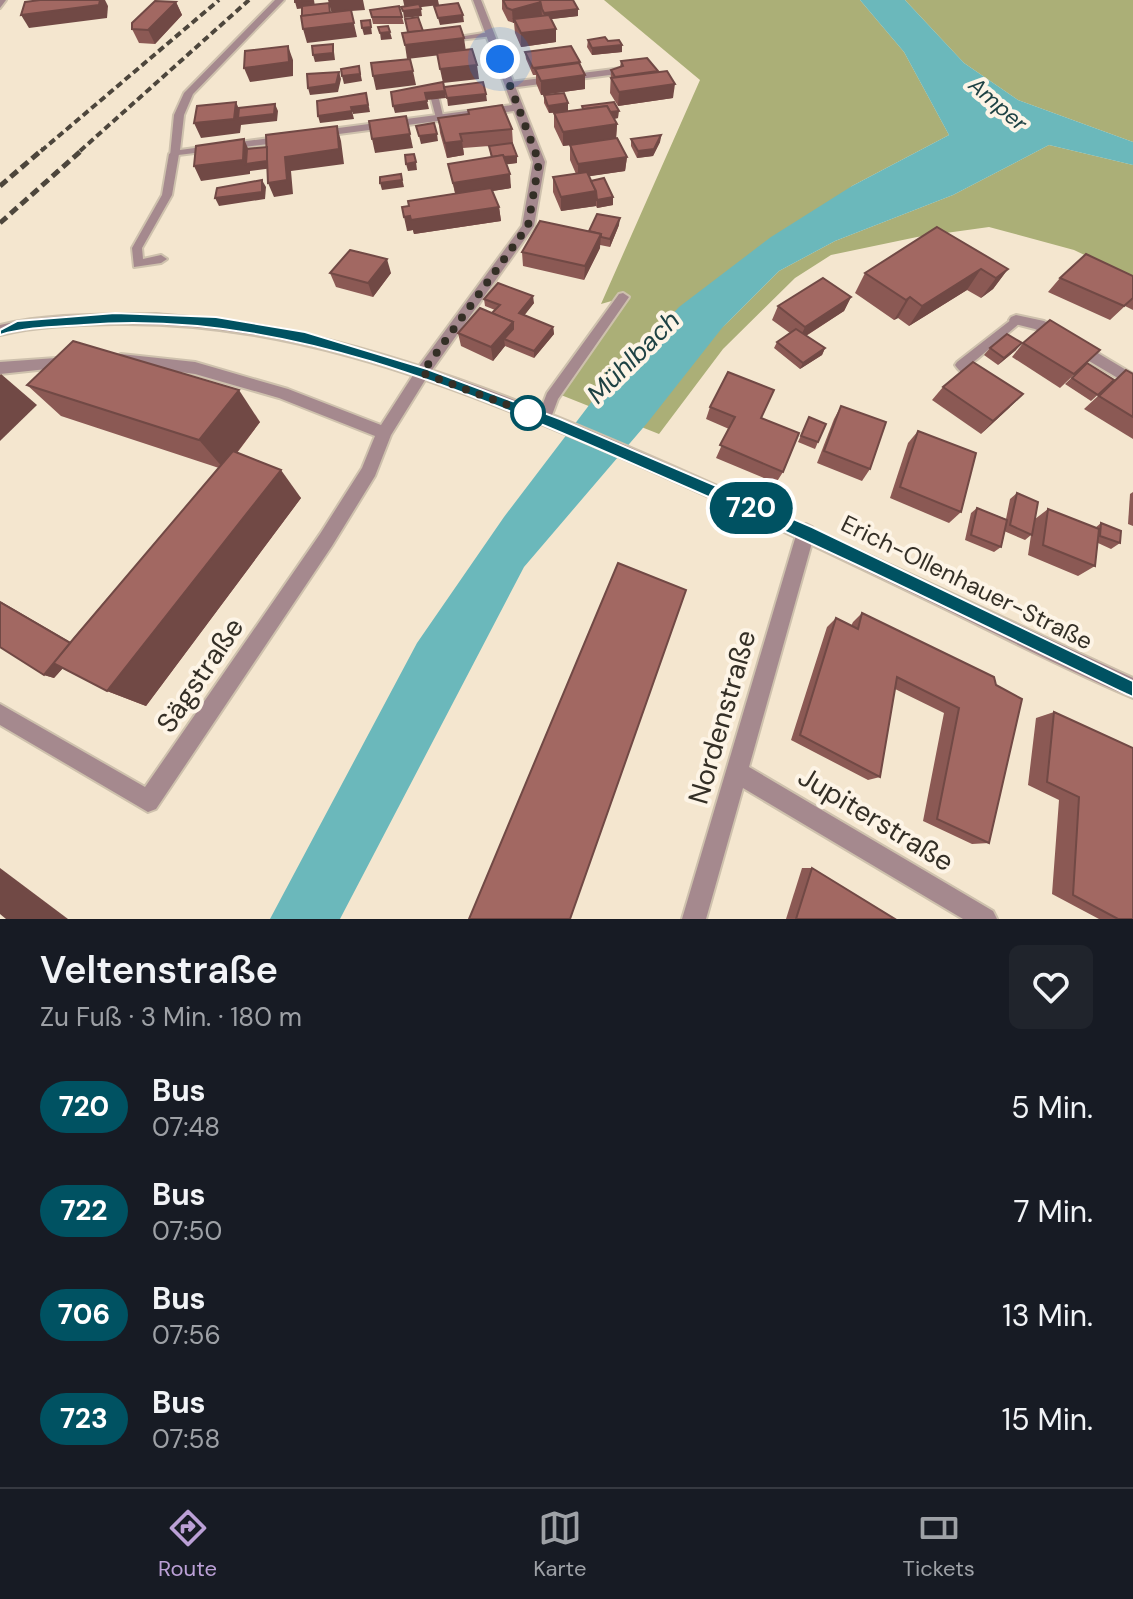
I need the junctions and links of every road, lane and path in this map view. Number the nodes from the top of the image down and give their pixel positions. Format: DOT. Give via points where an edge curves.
graph roads {
  1 [pos="280,0"];
  2 [pos="477,0"];
  3 [pos="490,34"];
  4 [pos="450,39"];
  5 [pos="622,71"];
  6 [pos="510,85"];
  7 [pos="435,99"];
  8 [pos="518,107"];
  9 [pos="441,118"];
  10 [pos="174,154"];
  11 [pos="161,259"];
  12 [pos="623,297"];
  13 [pos="1016,320"];
  14 [pos="0,330"];
  15 [pos="0,368"];
  16 [pos="422,373"];
  17 [pos="1133,381"];
  18 [pos="990,385"];
  19 [pos="549,421"];
  20 [pos="384,433"];
  21 [pos="806,532"];
  22 [pos="1133,688"];
  23 [pos="0,714"];
  24 [pos="735,771"];
  25 [pos="694,919"];
  26 [pos="985,919"];
  1 -- 10 [label="street" via="189,93 179,115"];
  2 -- 3 [label="street, Sägstraße"];
  3 -- 4 [label="lane"];
  3 -- 6 [label="street, Sägstraße"];
  5 -- 6 [label="lane"];
  6 -- 8 [label="street, Sägstraße"];
  7 -- 9 [label="lane"];
  8 -- 9 [label="street"];
  8 -- 16 [label="street, Sägstraße" via="539,162 528,226"];
  9 -- 10 [label="street"];
  10 -- 11 [label="lane" via="167,195 137,248 138,264"];
  12 -- 19 [label="lane" via="552,397"];
  13 -- 17 [label="street" via="1039,325"];
  13 -- 18 [label="lane" via="961,365"];
  14 -- 16 [label="street, Erich-Ollenhauer-Straße" via="115,318 216,322 305,337"];
  15 -- 20 [label="street" via="96,360 195,368 283,393"];
  16 -- 19 [label="street, Erich-Ollenhauer-Straße"];
  16 -- 20 [label="street, Sägstraße"];
  19 -- 21 [label="street, Erich-Ollenhauer-Straße"];
  20 -- 23 [label="street, Sägstraße" via="369,471 326,540 148,801"];
  21 -- 22 [label="street, Erich-Ollenhauer-Straße"];
  21 -- 24 [label="street, Nordenstraße"];
  24 -- 25 [label="street, Nordenstraße"];
  24 -- 26 [label="street, Jupiterstraße"];
}
